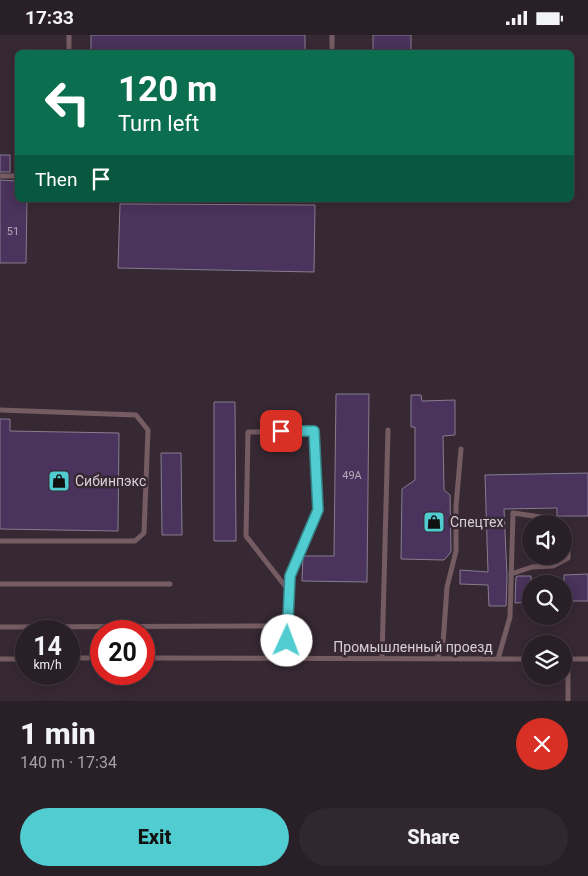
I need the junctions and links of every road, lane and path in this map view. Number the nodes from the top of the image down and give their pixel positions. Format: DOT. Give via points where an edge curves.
graph roads {
  1 [pos="69,35"];
  2 [pos="332,35"];
  3 [pos="68,50"];
  4 [pos="332,50"];
  5 [pos="0,176"];
  6 [pos="15,176"];
  7 [pos="0,410"];
  8 [pos="388,430"];
  9 [pos="461,449"];
  10 [pos="530,515"];
  11 [pos="0,541"];
  12 [pos="554,565"];
  13 [pos="511,574"];
  14 [pos="0,583"];
  15 [pos="170,584"];
  16 [pos="289,591"];
  17 [pos="288,626"];
  18 [pos="0,627"];
  19 [pos="287,657"];
  20 [pos="155,658"];
  21 [pos="382,658"];
  22 [pos="437,658"];
  23 [pos="0,659"];
  24 [pos="15,659"];
  25 [pos="498,659"];
  26 [pos="522,659"];
  27 [pos="572,659"];
  28 [pos="588,659"];
  29 [pos="567,685"];
  30 [pos="568,701"];
  1 -- 3 [label="lane"];
  2 -- 4 [label="lane"];
  5 -- 6 [label="lane"];
  7 -- 11 [label="lane" via="136,415 148,430 144,533 135,541"];
  8 -- 21 [label="lane"];
  9 -- 22 [label="lane" via="456,551 447,587 444,643"];
  10 -- 13 [label="lane" via="513,513"];
  12 -- 13 [label="lane" via="532,567"];
  13 -- 25 [label="lane" via="510,617"];
  14 -- 15 [label="lane"];
  16 -- 16 [label="lane" via="290,576 318,510 314,431 248,432 246,536"];
  16 -- 17 [label="lane"];
  17 -- 18 [label="lane"];
  17 -- 19 [label="lane"];
  19 -- 20 [label="lane, Промышленный проезд"];
  19 -- 21 [label="lane, Промышленный проезд"];
  21 -- 22 [label="lane, Промышленный проезд"];
  22 -- 25 [label="lane, Промышленный проезд"];
  23 -- 24 [label="lane"];
  25 -- 26 [label="lane, Промышленный проезд"];
  27 -- 28 [label="lane"];
  29 -- 30 [label="lane"];
}
